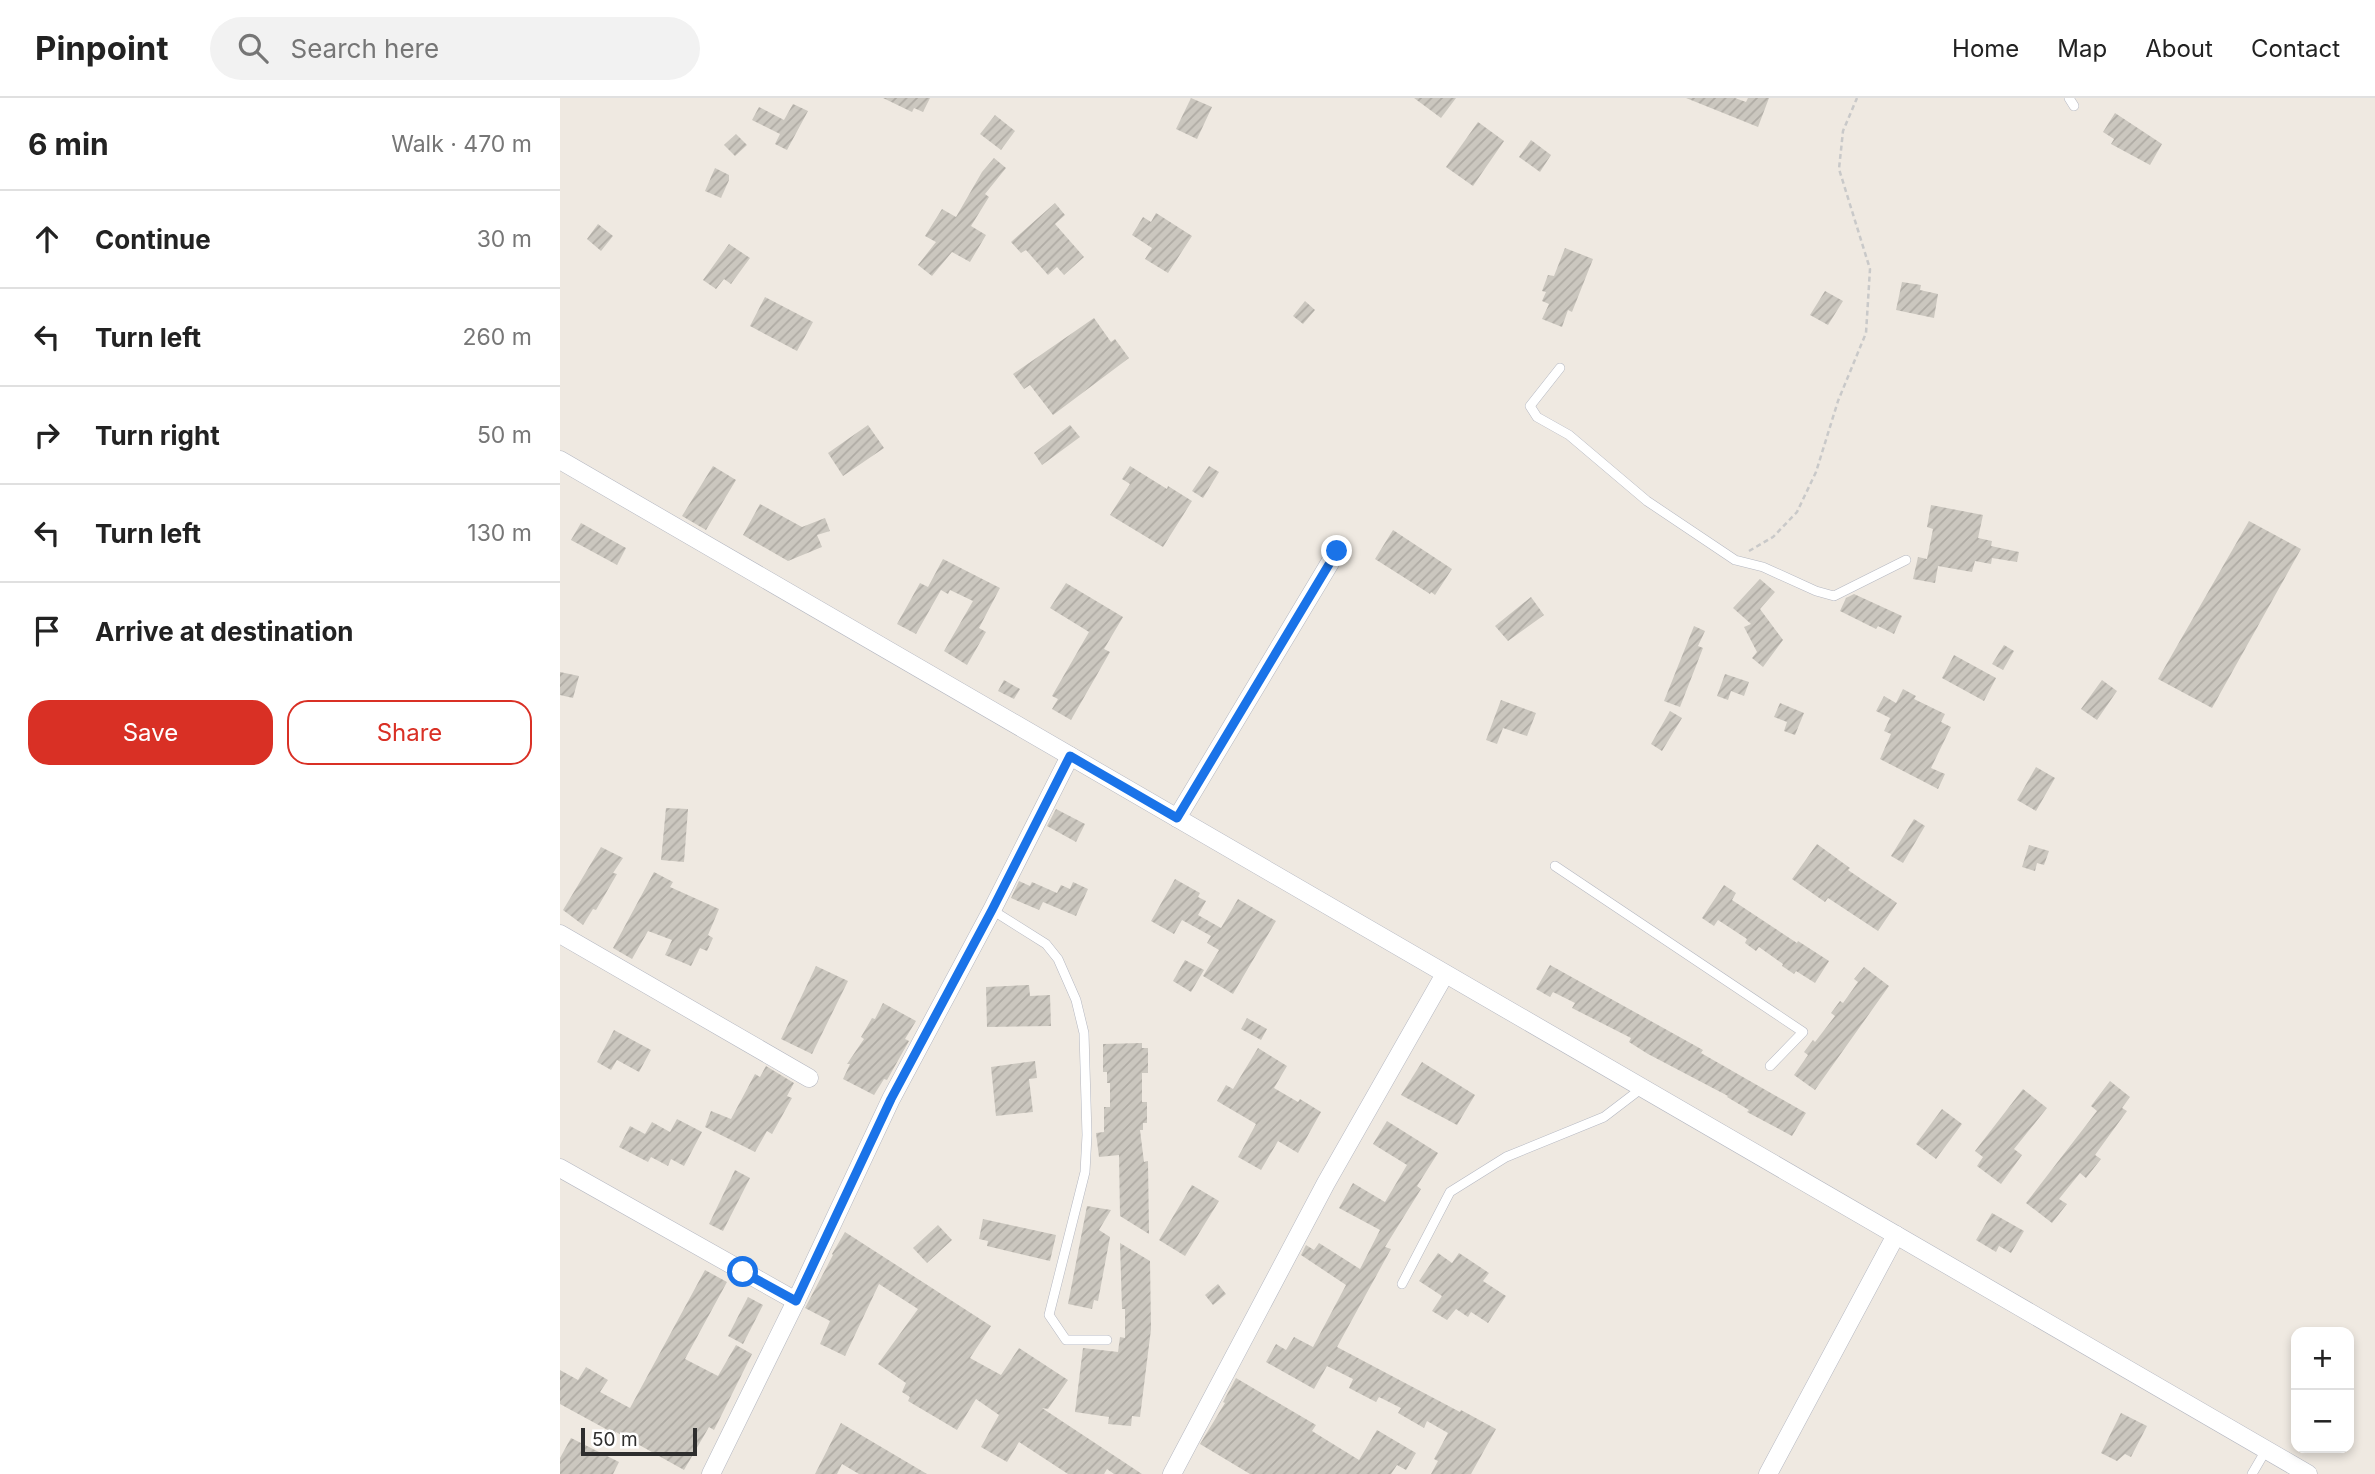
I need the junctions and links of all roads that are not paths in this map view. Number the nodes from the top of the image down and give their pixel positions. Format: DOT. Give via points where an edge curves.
graph roads {
  1 [pos="1560,368"];
  2 [pos="560,460"];
  3 [pos="1337,551"];
  4 [pos="1906,560"];
  5 [pos="1070,756"];
  6 [pos="1177,818"];
  7 [pos="1555,866"];
  8 [pos="992,910"];
  9 [pos="560,934"];
  10 [pos="1445,974"];
  11 [pos="1770,1066"];
  12 [pos="809,1078"];
  13 [pos="1642,1087"];
  14 [pos="560,1168"];
  15 [pos="1896,1235"];
  16 [pos="1402,1284"];
  17 [pos="796,1301"];
  18 [pos="1107,1340"];
  19 [pos="2266,1450"];
  20 [pos="711,1474"];
  21 [pos="1172,1474"];
  22 [pos="1768,1474"];
  23 [pos="2252,1474"];
  24 [pos="2308,1474"];
  1 -- 4 [label="lane" via="1530,406 1537,417 1569,435 1647,502 1734,560 1834,596"];
  2 -- 5 [label="street"];
  3 -- 6 [label="street"];
  5 -- 6 [label="street"];
  5 -- 8 [label="street"];
  6 -- 10 [label="street"];
  7 -- 11 [label="lane" via="1803,1032"];
  8 -- 17 [label="street" via="891,1099"];
  8 -- 18 [label="lane" via="1046,944 1076,1000 1084,1033 1085,1172 1049,1315 1066,1340"];
  9 -- 12 [label="street"];
  10 -- 13 [label="street"];
  10 -- 21 [label="street" via="1326,1183"];
  13 -- 15 [label="street"];
  13 -- 16 [label="lane" via="1604,1117 1506,1157 1450,1192"];
  14 -- 17 [label="street"];
  15 -- 19 [label="street"];
  15 -- 22 [label="street"];
  17 -- 20 [label="street"];
  19 -- 23 [label="lane"];
  19 -- 24 [label="street"];
}
